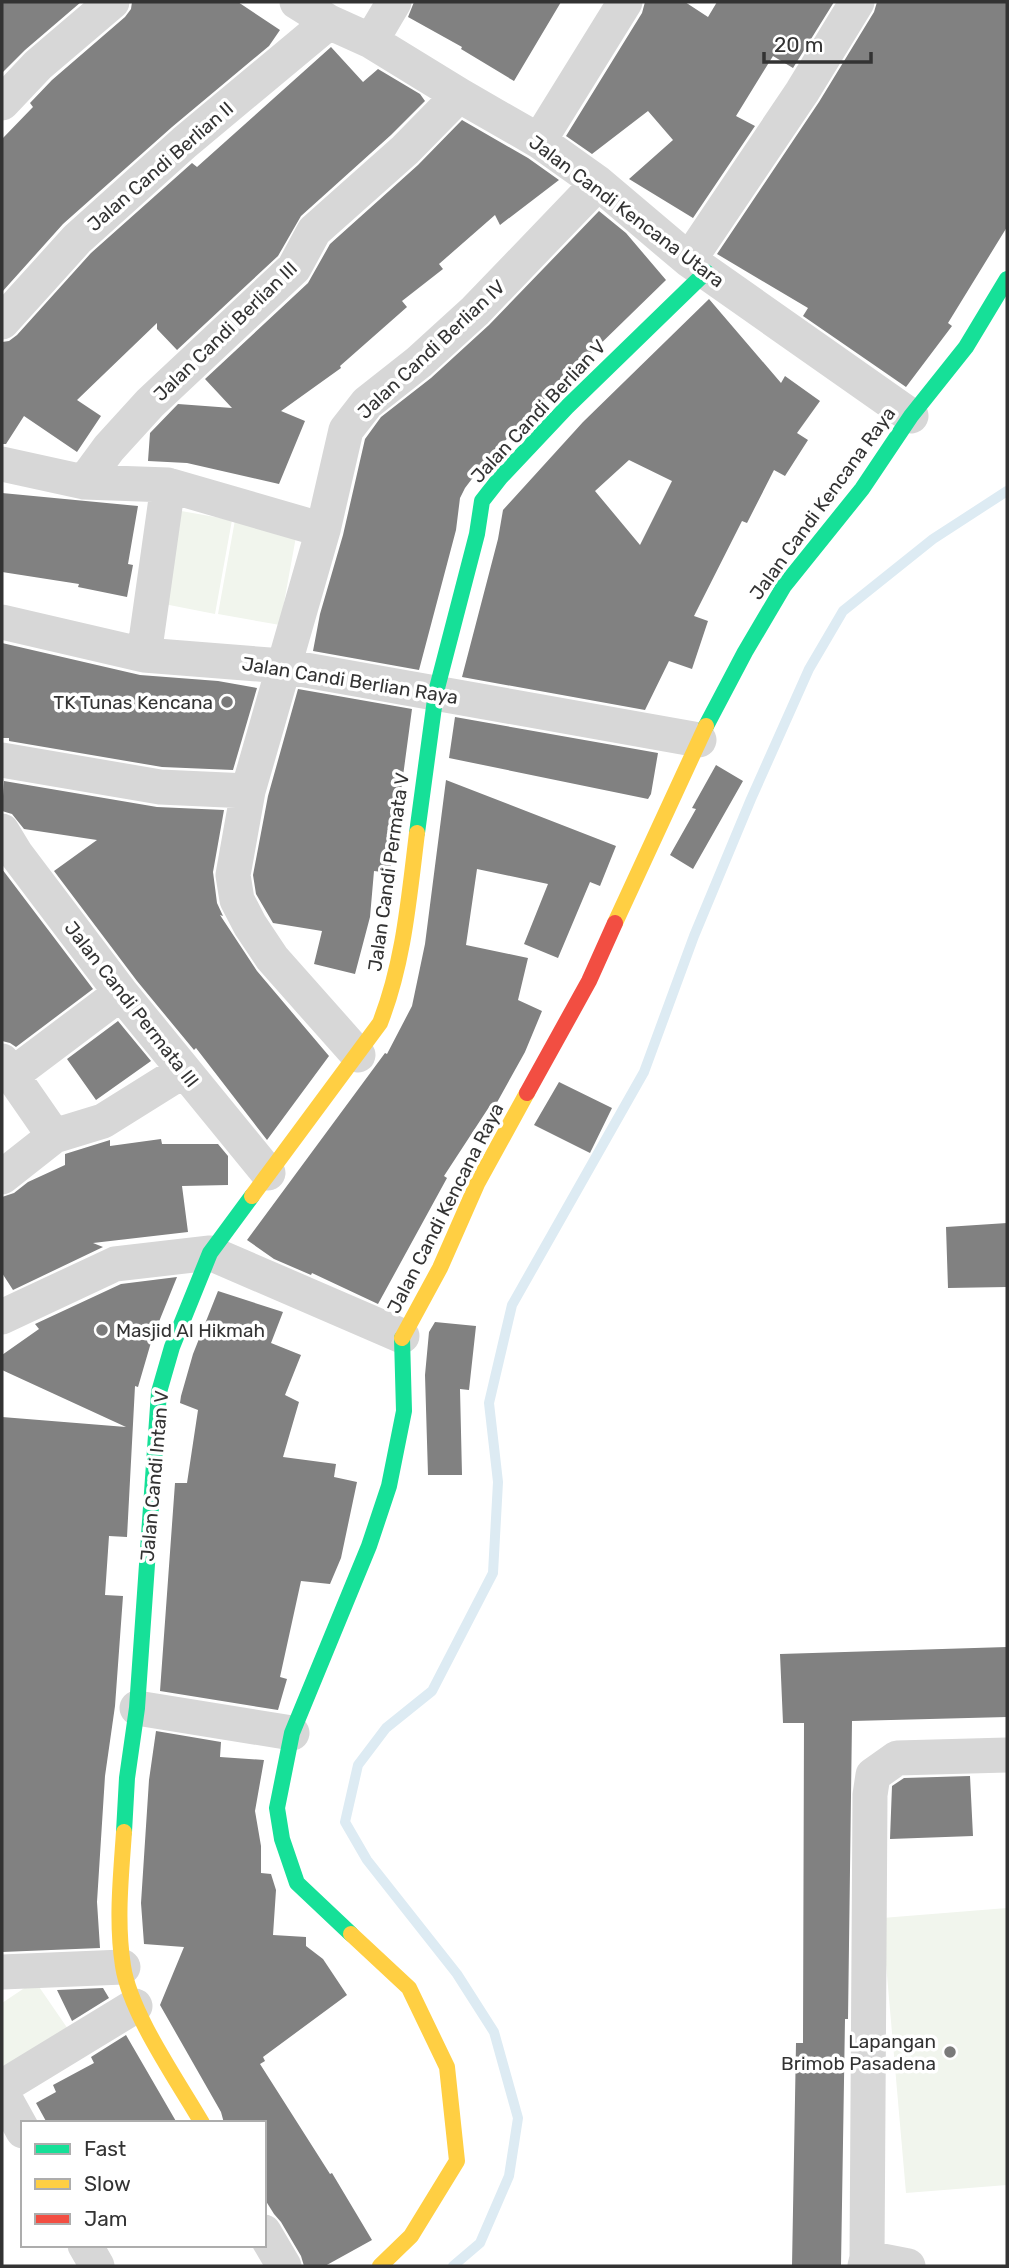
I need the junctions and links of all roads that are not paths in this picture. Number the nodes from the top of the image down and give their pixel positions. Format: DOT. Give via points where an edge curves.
graph roads {
  1 [pos="112,2"];
  2 [pos="297,2"];
  3 [pos="394,2"];
  4 [pos="625,2"];
  5 [pos="857,2"];
  6 [pos="330,22"];
  7 [pos="371,41"];
  8 [pos="459,95"];
  9 [pos="2,103"];
  10 [pos="539,141"];
  11 [pos="598,183"];
  12 [pos="698,266"];
  13 [pos="1007,279"];
  14 [pos="2,322"];
  15 [pos="911,416"];
  16 [pos="2,464"];
  17 [pos="83,482"];
  18 [pos="168,485"];
  19 [pos="323,530"];
  20 [pos="2,622"];
  21 [pos="144,655"];
  22 [pos="283,666"];
  23 [pos="436,692"];
  24 [pos="699,740"];
  25 [pos="2,760"];
  26 [pos="248,791"];
  27 [pos="2,831"];
  28 [pos="121,993"];
  29 [pos="358,1055"];
  30 [pos="7,1068"];
  31 [pos="183,1071"];
  32 [pos="54,1136"];
  33 [pos="268,1173"];
  34 [pos="2,1177"];
  35 [pos="210,1253"];
  36 [pos="2,1317"];
  37 [pos="402,1336"];
  38 [pos="137,1708"];
  39 [pos="292,1733"];
  40 [pos="1007,1755"];
  41 [pos="123,1967"];
  42 [pos="2,1972"];
  43 [pos="135,2006"];
  44 [pos="2,2087"];
  45 [pos="2,2093"];
  46 [pos="201,2121"];
  47 [pos="21,2127"];
  48 [pos="266,2235"];
  49 [pos="86,2247"];
  50 [pos="866,2262"];
  51 [pos="97,2266"];
  52 [pos="284,2266"];
  53 [pos="380,2266"];
  54 [pos="908,2266"];
  1 -- 9 [label="street" via="38,65"];
  2 -- 6 [label="street, Jalan Candi Kencana Utara"];
  3 -- 7 [label="street"];
  4 -- 10 [label="street"];
  5 -- 12 [label="street"];
  6 -- 7 [label="street, Jalan Candi Kencana Utara"];
  6 -- 14 [label="street, Jalan Candi Berlian II" via="184,142 77,239"];
  7 -- 8 [label="street, Jalan Candi Kencana Utara"];
  8 -- 10 [label="street, Jalan Candi Kencana Utara"];
  8 -- 17 [label="street, Jalan Candi Berlian III" via="314,231 294,268 150,402"];
  10 -- 11 [label="street, Jalan Candi Kencana Utara"];
  11 -- 12 [label="street, Jalan Candi Kencana Utara"];
  11 -- 19 [label="street, Jalan Candi Berlian IV" via="475,311 367,403 346,430"];
  12 -- 15 [label="street, Jalan Candi Kencana Utara"];
  12 -- 23 [label="street, Jalan Candi Berlian V" via="482,501"];
  13 -- 15 [label="street, Jalan Candi Kencana Raya" via="965,347"];
  15 -- 24 [label="street, Jalan Candi Kencana Raya" via="862,489 783,586"];
  16 -- 17 [label="street"];
  17 -- 18 [label="street"];
  18 -- 19 [label="street"];
  18 -- 21 [label="street"];
  19 -- 22 [label="street, Jalan Candi Berlian IV"];
  20 -- 21 [label="street, Jalan Candi Berlian Raya"];
  21 -- 22 [label="street, Jalan Candi Berlian Raya"];
  22 -- 23 [label="street, Jalan Candi Berlian Raya"];
  22 -- 26 [label="street, Jalan Candi Berlian IV"];
  23 -- 24 [label="street, Jalan Candi Berlian Raya"];
  23 -- 29 [label="street, Jalan Candi Permata V" via="395,979 380,1023"];
  24 -- 37 [label="street, Jalan Candi Kencana Raya" via="589,981 477,1184 440,1268"];
  25 -- 26 [label="street" via="160,788"];
  26 -- 29 [label="street, Jalan Candi Berlian IV" via="233,875 237,900 272,958"];
  27 -- 28 [label="street, Jalan Candi Permata III"];
  28 -- 30 [label="street"];
  28 -- 31 [label="street, Jalan Candi Permata III"];
  29 -- 33 [label="street, Jalan Candi Permata V"];
  30 -- 32 [label="street"];
  31 -- 32 [label="street" via="103,1121"];
  31 -- 33 [label="street, Jalan Candi Permata III"];
  32 -- 34 [label="street"];
  33 -- 35 [label="street, Jalan Candi Permata V"];
  35 -- 36 [label="street" via="115,1264"];
  35 -- 37 [label="street"];
  35 -- 38 [label="street, Jalan Candi Intan V" via="159,1392"];
  37 -- 39 [label="street, Jalan Candi Kencana Raya" via="404,1411 389,1486"];
  38 -- 39 [label="street"];
  38 -- 41 [label="street, Jalan Candi Intan V" via="127,1778 119,1903"];
  39 -- 53 [label="street, Jalan Candi Kencana Raya" via="277,1808 297,1883 409,1988 447,2067 457,2161 411,2236"];
  40 -- 50 [label="street" via="897,1758 873,1775"];
  41 -- 42 [label="street"];
  41 -- 43 [label="street, Jalan Candi Intan V"];
  43 -- 44 [label="street"];
  43 -- 46 [label="street, Jalan Candi Intan V"];
  45 -- 47 [label="street"];
  48 -- 52 [label="street"];
  49 -- 51 [label="street"];
  50 -- 54 [label="street"];
}
